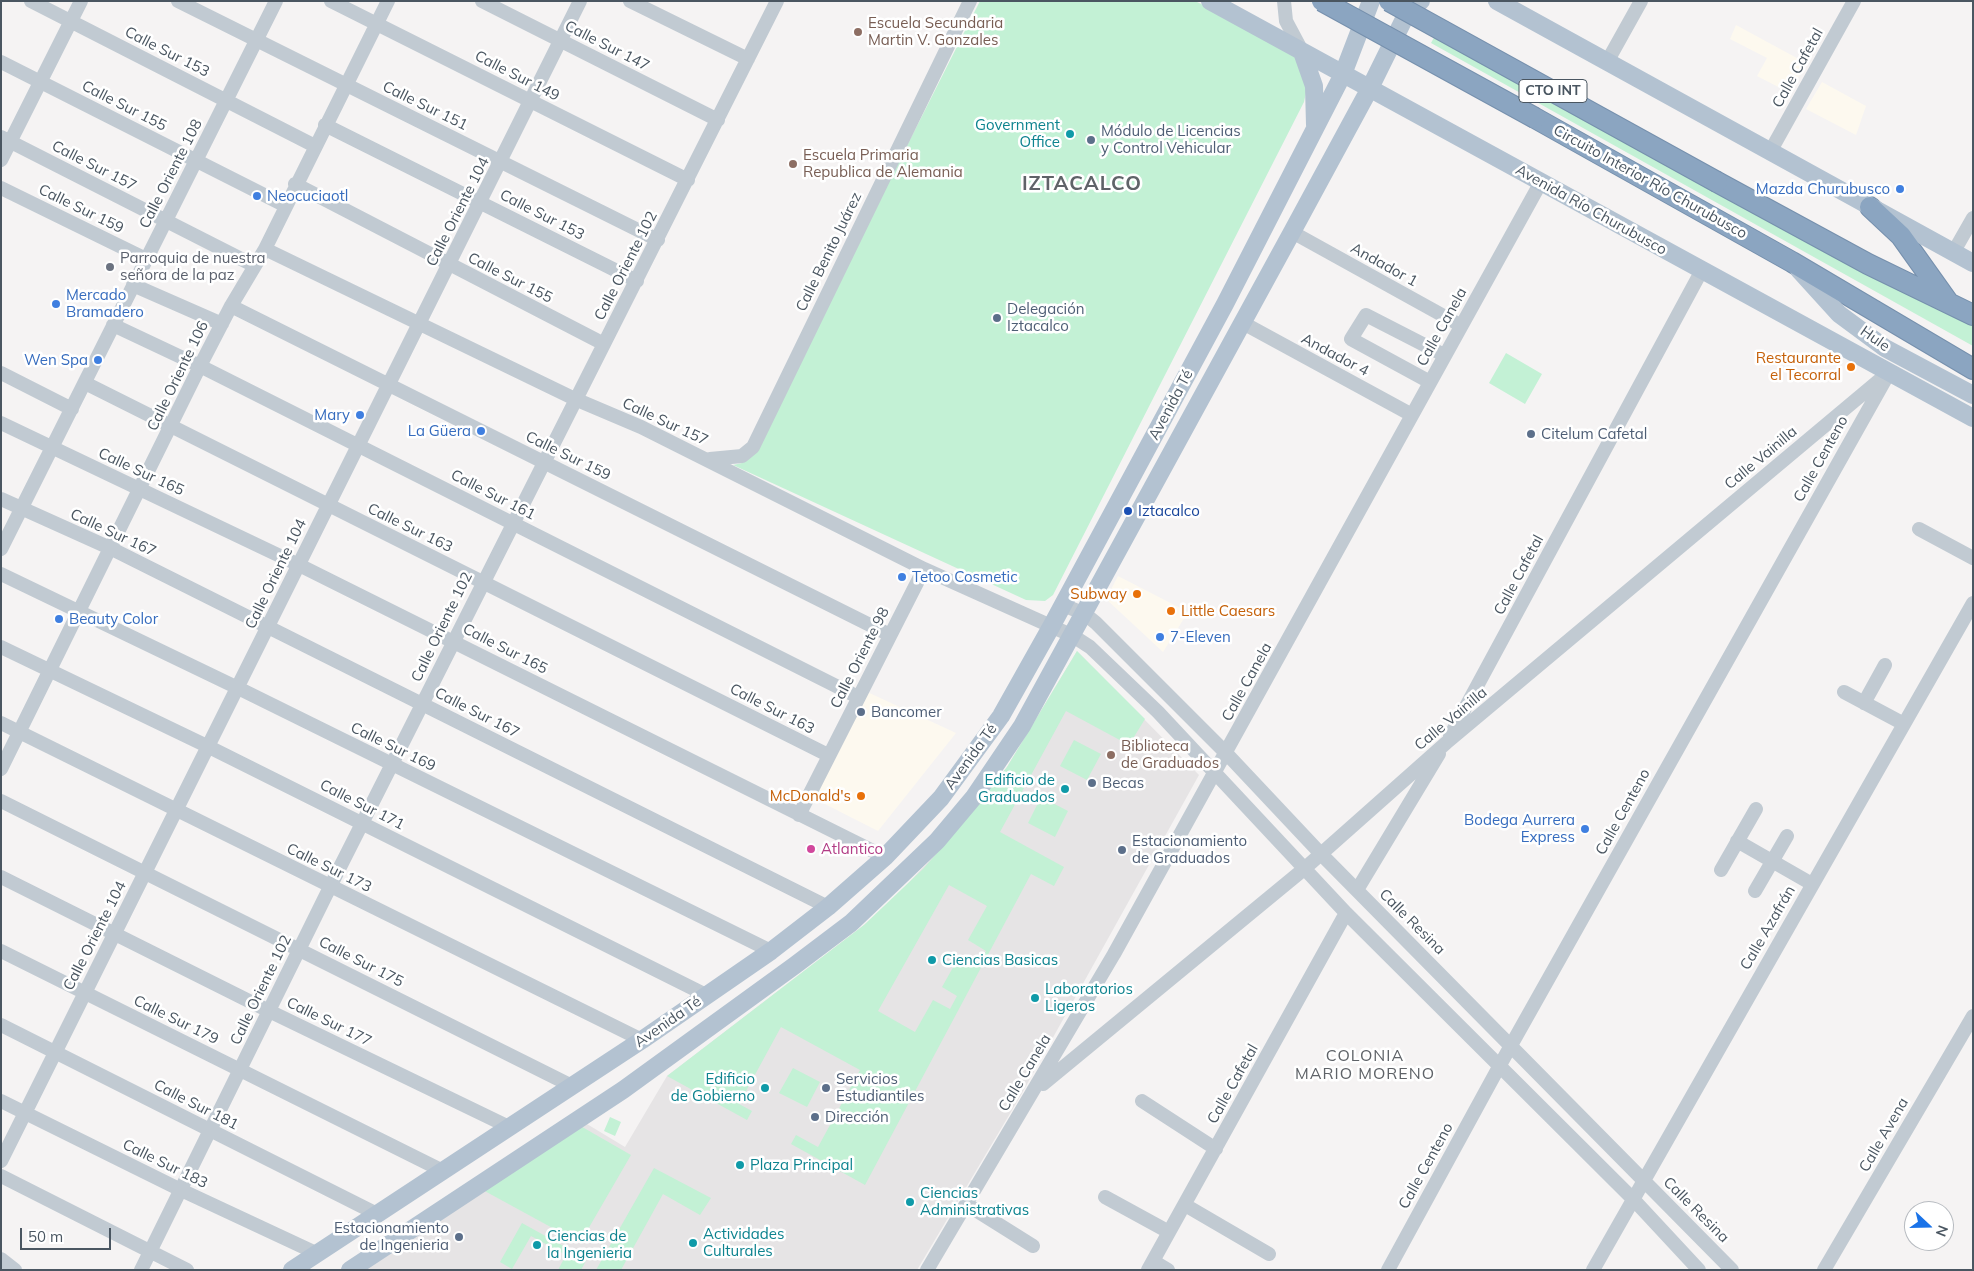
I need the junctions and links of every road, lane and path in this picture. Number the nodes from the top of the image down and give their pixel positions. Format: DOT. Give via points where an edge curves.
graph roads {
  1 [pos="31,1"];
  2 [pos="81,1"];
  3 [pos="178,1"];
  4 [pos="276,1"];
  5 [pos="331,1"];
  6 [pos="388,1"];
  7 [pos="482,1"];
  8 [pos="580,1"];
  9 [pos="630,1"];
  10 [pos="777,1"];
  11 [pos="970,1"];
  12 [pos="1210,1"];
  13 [pos="1284,1"];
  14 [pos="1322,1"];
  15 [pos="1371,1"];
  16 [pos="1389,1"];
  17 [pos="1421,1"];
  18 [pos="1497,1"];
  19 [pos="1641,1"];
  20 [pos="1854,1"];
  21 [pos="70,22"];
  22 [pos="376,24"];
  23 [pos="256,40"];
  24 [pos="560,40"];
  25 [pos="1302,52"];
  26 [pos="748,59"];
  27 [pos="1,62"];
  28 [pos="1607,62"];
  29 [pos="1343,74"];
  30 [pos="40,82"];
  31 [pos="346,85"];
  32 [pos="1370,88"];
  33 [pos="226,99"];
  34 [pos="531,101"];
  35 [pos="718,120"];
  36 [pos="326,124"];
  37 [pos="1316,126"];
  38 [pos="6,139"];
  39 [pos="315,146"];
  40 [pos="1770,152"];
  41 [pos="1,160"];
  42 [pos="196,161"];
  43 [pos="502,161"];
  44 [pos="688,180"];
  45 [pos="1541,182"];
  46 [pos="295,184"];
  47 [pos="1,188"];
  48 [pos="480,201"];
  49 [pos="286,206"];
  50 [pos="1870,207"];
  51 [pos="1973,218"];
  52 [pos="165,221"];
  53 [pos="1292,232"];
  54 [pos="658,240"];
  55 [pos="264,248"];
  56 [pos="1953,253"];
  57 [pos="146,260"];
  58 [pos="1792,262"];
  59 [pos="1973,263"];
  60 [pos="253,265"];
  61 [pos="449,265"];
  62 [pos="1702,270"];
  63 [pos="637,281"];
  64 [pos="133,285"];
  65 [pos="1950,303"];
  66 [pos="231,306"];
  67 [pos="1973,315"];
  68 [pos="222,324"];
  69 [pos="419,324"];
  70 [pos="1242,324"];
  71 [pos="113,325"];
  72 [pos="1460,325"];
  73 [pos="604,344"];
  74 [pos="1444,355"];
  75 [pos="200,366"];
  76 [pos="1973,370"];
  77 [pos="1889,372"];
  78 [pos="1,373"];
  79 [pos="1430,382"];
  80 [pos="85,383"];
  81 [pos="388,384"];
  82 [pos="1973,395"];
  83 [pos="575,399"];
  84 [pos="72,409"];
  85 [pos="1412,415"];
  86 [pos="1973,418"];
  87 [pos="1,423"];
  88 [pos="170,427"];
  89 [pos="358,446"];
  90 [pos="52,448"];
  91 [pos="708,460"];
  92 [pos="543,462"];
  93 [pos="140,490"];
  94 [pos="1,500"];
  95 [pos="328,506"];
  96 [pos="21,510"];
  97 [pos="513,523"];
  98 [pos="1919,530"];
  99 [pos="110,548"];
  100 [pos="1,549"];
  101 [pos="1973,558"];
  102 [pos="298,565"];
  103 [pos="924,569"];
  104 [pos="1,574"];
  105 [pos="483,582"];
  106 [pos="1973,603"];
  107 [pos="1064,604"];
  108 [pos="80,610"];
  109 [pos="1084,614"];
  110 [pos="268,628"];
  111 [pos="1051,628"];
  112 [pos="890,635"];
  113 [pos="1073,636"];
  114 [pos="453,641"];
  115 [pos="1,647"];
  116 [pos="1885,665"];
  117 [pos="50,670"];
  118 [pos="238,688"];
  119 [pos="1844,692"];
  120 [pos="858,697"];
  121 [pos="422,703"];
  122 [pos="1864,703"];
  123 [pos="1,723"];
  124 [pos="1904,724"];
  125 [pos="20,732"];
  126 [pos="1446,743"];
  127 [pos="209,747"];
  128 [pos="1226,753"];
  129 [pos="828,755"];
  130 [pos="392,765"];
  131 [pos="1,769"];
  132 [pos="1214,772"];
  133 [pos="1,801"];
  134 [pos="1756,809"];
  135 [pos="176,810"];
  136 [pos="799,815"];
  137 [pos="363,824"];
  138 [pos="1787,836"];
  139 [pos="1737,841"];
  140 [pos="1321,854"];
  141 [pos="885,857"];
  142 [pos="1772,862"];
  143 [pos="1304,869"];
  144 [pos="1721,870"];
  145 [pos="146,872"];
  146 [pos="1,877"];
  147 [pos="1812,884"];
  148 [pos="330,887"];
  149 [pos="1357,890"];
  150 [pos="1755,891"];
  151 [pos="828,907"];
  152 [pos="1346,913"];
  153 [pos="115,933"];
  154 [pos="299,948"];
  155 [pos="1,951"];
  156 [pos="770,951"];
  157 [pos="85,993"];
  158 [pos="706,995"];
  159 [pos="269,1011"];
  160 [pos="1973,1016"];
  161 [pos="1,1025"];
  162 [pos="642,1040"];
  163 [pos="1510,1045"];
  164 [pos="55,1052"];
  165 [pos="1500,1065"];
  166 [pos="240,1070"];
  167 [pos="572,1086"];
  168 [pos="1034,1091"];
  169 [pos="1,1100"];
  170 [pos="1142,1101"];
  171 [pos="26,1113"];
  172 [pos="509,1127"];
  173 [pos="211,1131"];
  174 [pos="1216,1149"];
  175 [pos="1,1160"];
  176 [pos="443,1171"];
  177 [pos="1,1176"];
  178 [pos="1644,1180"];
  179 [pos="181,1190"];
  180 [pos="1105,1197"];
  181 [pos="1633,1199"];
  182 [pos="966,1204"];
  183 [pos="1184,1205"];
  184 [pos="377,1214"];
  185 [pos="1169,1232"];
  186 [pos="1033,1246"];
  187 [pos="150,1252"];
  188 [pos="316,1253"];
  189 [pos="1269,1254"];
  190 [pos="1,1258"];
  191 [pos="1150,1266"];
  192 [pos="933,1268"];
  193 [pos="15,1270"];
  194 [pos="141,1270"];
  195 [pos="187,1270"];
  196 [pos="292,1270"];
  197 [pos="350,1270"];
  198 [pos="1168,1270"];
  199 [pos="1388,1270"];
  200 [pos="1593,1270"];
  201 [pos="1699,1270"];
  202 [pos="1732,1270"];
  203 [pos="1824,1270"];
  1 -- 21 [label="street, Calle Sur 153"];
  2 -- 21 [label="street"];
  3 -- 23 [label="street, Calle Sur 151"];
  4 -- 23 [label="street, Calle Oriente 108"];
  5 -- 22 [label="street, Calle Sur 149"];
  6 -- 22 [label="street, Calle Oriente 106"];
  7 -- 24 [label="street, Calle Sur 147"];
  8 -- 24 [label="street, Calle Oriente 104"];
  9 -- 26 [label="street"];
  10 -- 26 [label="street, Calle Oriente 102"];
  11 -- 91 [label="street, Calle Benito Juárez" via="753,447 742,456"];
  12 -- 25 [label="main road, Avenida Río Churubusco"];
  13 -- 25 [label="street" via="1286,21"];
  14 -- 58 [label="highway, Circuito Interior Río Churubusco / CTO INT, bridge"];
  15 -- 29 [label="main road, Avenida Té"];
  16 -- 65 [label="highway, CTO INT, bridge" via="1868,264"];
  17 -- 32 [label="main road, Avenida Té" via="1407,13"];
  18 -- 28 [label="main road"];
  19 -- 28 [label="street"];
  20 -- 40 [label="street, Calle Cafetal"];
  21 -- 30 [label="street"];
  21 -- 33 [label="street, Calle Sur 153"];
  22 -- 31 [label="street, Calle Oriente 106"];
  22 -- 34 [label="street, Calle Sur 149"];
  23 -- 31 [label="street, Calle Sur 151"];
  23 -- 33 [label="street, Calle Oriente 108"];
  24 -- 34 [label="street, Calle Oriente 104"];
  24 -- 35 [label="street, Calle Sur 147"];
  25 -- 29 [label="main road, Avenida Río Churubusco"];
  25 -- 37 [label="main road" via="1314,86"];
  26 -- 35 [label="street, Calle Oriente 102"];
  27 -- 30 [label="street, Calle Sur 155"];
  28 -- 40 [label="main road"];
  29 -- 32 [label="main road, Avenida Río Churubusco"];
  29 -- 37 [label="main road, Avenida Té"];
  30 -- 38 [label="street"];
  30 -- 42 [label="street, Calle Sur 155"];
  31 -- 36 [label="street, Calle Oriente 106"];
  31 -- 43 [label="street, Calle Sur 151"];
  32 -- 45 [label="main road, Avenida Río Churubusco"];
  32 -- 53 [label="main road, Avenida Té"];
  33 -- 39 [label="street, Calle Sur 153"];
  33 -- 42 [label="street, Calle Oriente 108"];
  34 -- 43 [label="street, Calle Oriente 104"];
  34 -- 44 [label="street, Calle Sur 149"];
  35 -- 44 [label="street, Calle Oriente 102"];
  36 -- 39 [label="street, Calle Oriente 106"];
  36 -- 48 [label="street, Calle Sur 153"];
  37 -- 107 [label="main road, Avenida Té" via="1225,304"];
  38 -- 41 [label="street"];
  38 -- 52 [label="street, Calle Sur 157"];
  39 -- 46 [label="street, Calle Oriente 106"];
  40 -- 50 [label="main road"];
  42 -- 49 [label="street, Calle Sur 155"];
  42 -- 52 [label="street, Calle Oriente 108"];
  43 -- 48 [label="street, Calle Oriente 104"];
  43 -- 54 [label="street, Calle Sur 151"];
  44 -- 54 [label="street, Calle Oriente 102"];
  45 -- 62 [label="main road, Avenida Río Churubusco"];
  45 -- 72 [label="street, Calle Canela"];
  46 -- 49 [label="street, Calle Oriente 106"];
  46 -- 61 [label="street, Calle Sur 155"];
  47 -- 57 [label="street, Calle Sur 159"];
  48 -- 61 [label="street, Calle Oriente 104"];
  48 -- 63 [label="street, Calle Sur 153"];
  49 -- 55 [label="street, Calle Oriente 106"];
  50 -- 56 [label="main road"];
  50 -- 65 [label="highway" via="1901,236"];
  51 -- 56 [label="street"];
  52 -- 57 [label="street, Calle Oriente 108"];
  52 -- 60 [label="street, Calle Sur 157"];
  53 -- 70 [label="main road, Avenida Té"];
  53 -- 72 [label="street, Andador 1"];
  54 -- 63 [label="street, Calle Oriente 102"];
  55 -- 60 [label="street, Calle Oriente 106"];
  55 -- 69 [label="street, Calle Sur 157"];
  56 -- 59 [label="main road"];
  57 -- 64 [label="street, Calle Oriente 108"];
  58 -- 76 [label="highway, Circuito Interior Río Churubusco / CTO INT"];
  58 -- 82 [label="main road, Hule / CTO INT" via="1839,314 1885,348"];
  60 -- 66 [label="street, Calle Oriente 106"];
  61 -- 69 [label="street, Calle Oriente 104"];
  61 -- 73 [label="street, Calle Sur 155"];
  62 -- 77 [label="main road, Avenida Río Churubusco"];
  62 -- 126 [label="street, Calle Cafetal"];
  63 -- 73 [label="street, Calle Oriente 102"];
  64 -- 68 [label="street"];
  64 -- 71 [label="street, Calle Oriente 108"];
  65 -- 67 [label="highway, CTO INT"];
  66 -- 68 [label="street, Calle Oriente 106"];
  66 -- 81 [label="street, Calle Sur 159"];
  68 -- 75 [label="street, Calle Oriente 106"];
  69 -- 81 [label="street, Calle Oriente 104"];
  69 -- 83 [label="street, Calle Sur 157"];
  70 -- 85 [label="street, Andador 4"];
  70 -- 109 [label="main road, Avenida Té"];
  71 -- 75 [label="street, Calle Sur 161"];
  71 -- 80 [label="street, Calle Oriente 108"];
  72 -- 74 [label="street, Calle Canela"];
  73 -- 83 [label="street, Calle Oriente 102"];
  74 -- 79 [label="street, Calle Canela"];
  74 -- 79 [label="street" via="1366,315 1351,339"];
  75 -- 88 [label="street, Calle Oriente 106"];
  75 -- 89 [label="street, Calle Sur 161"];
  77 -- 86 [label="main road, Avenida Río Churubusco"];
  77 -- 126 [label="street, Calle Vainilla"];
  77 -- 163 [label="street, Calle Centeno"];
  78 -- 84 [label="street"];
  79 -- 85 [label="street, Calle Canela"];
  80 -- 84 [label="street, Calle Oriente 108"];
  80 -- 88 [label="street, Calle Sur 163"];
  81 -- 89 [label="street, Calle Oriente 104"];
  81 -- 92 [label="street, Calle Sur 159"];
  83 -- 91 [label="street, Calle Sur 157"];
  83 -- 92 [label="street, Calle Oriente 102"];
  84 -- 90 [label="street, Calle Oriente 108"];
  85 -- 128 [label="street, Calle Canela"];
  87 -- 90 [label="street, Calle Sur 165"];
  88 -- 93 [label="street, Calle Oriente 106"];
  88 -- 95 [label="street, Calle Sur 163"];
  89 -- 95 [label="street, Calle Oriente 104"];
  89 -- 97 [label="street, Calle Sur 161"];
  90 -- 93 [label="street, Calle Sur 165"];
  90 -- 96 [label="street, Calle Oriente 108"];
  91 -- 103 [label="street, Calle Sur 157"];
  92 -- 97 [label="street, Calle Oriente 102"];
  92 -- 112 [label="street, Calle Sur 159"];
  93 -- 99 [label="street, Calle Oriente 106"];
  93 -- 102 [label="street, Calle Sur 165"];
  94 -- 96 [label="street, Calle Sur 167"];
  95 -- 102 [label="street, Calle Oriente 104"];
  95 -- 105 [label="street, Calle Sur 163"];
  96 -- 99 [label="street, Calle Sur 167"];
  96 -- 100 [label="street, Calle Oriente 108"];
  97 -- 105 [label="street, Calle Oriente 102"];
  97 -- 120 [label="street, Calle Sur 161"];
  98 -- 101 [label="street"];
  99 -- 108 [label="street, Calle Oriente 106"];
  99 -- 110 [label="street, Calle Sur 167"];
  102 -- 110 [label="street, Calle Oriente 104"];
  102 -- 114 [label="street, Calle Sur 165"];
  103 -- 111 [label="street, Calle Sur 157"];
  103 -- 112 [label="street, Calle Oriente 98"];
  104 -- 108 [label="street, Calle Sur 169"];
  105 -- 114 [label="street, Calle Oriente 102"];
  105 -- 129 [label="street, Calle Sur 163"];
  106 -- 124 [label="street, Calle Azafrán"];
  107 -- 109 [label="street, Calle Resina"];
  107 -- 111 [label="main road, Avenida Té"];
  108 -- 117 [label="street, Calle Oriente 106"];
  108 -- 118 [label="street, Calle Sur 169"];
  109 -- 113 [label="main road, Avenida Té"];
  109 -- 128 [label="street, Calle Resina"];
  110 -- 118 [label="street, Calle Oriente 104"];
  110 -- 121 [label="street, Calle Sur 167"];
  111 -- 113 [label="street"];
  111 -- 141 [label="main road, Avenida Té" via="1000,716 952,784"];
  112 -- 120 [label="street, Calle Oriente 98"];
  113 -- 132 [label="street" via="1090,647 1158,712"];
  113 -- 197 [label="main road, Avenida Té" via="1022,726 974,797 937,841 851,923 623,1090"];
  114 -- 121 [label="street, Calle Oriente 102"];
  114 -- 136 [label="street, Calle Sur 165"];
  115 -- 117 [label="street, Calle Sur 171"];
  116 -- 122 [label="street"];
  117 -- 125 [label="street, Calle Oriente 106"];
  117 -- 127 [label="street, Calle Sur 171"];
  118 -- 127 [label="street, Calle Oriente 104"];
  118 -- 130 [label="street, Calle Sur 169"];
  119 -- 122 [label="street"];
  120 -- 129 [label="street, Calle Oriente 98"];
  121 -- 130 [label="street, Calle Oriente 102"];
  121 -- 151 [label="street, Calle Sur 167"];
  122 -- 124 [label="street"];
  123 -- 125 [label="street, Calle Sur 173"];
  124 -- 147 [label="street, Calle Azafrán"];
  125 -- 131 [label="street, Calle Oriente 106"];
  125 -- 135 [label="street, Calle Sur 173"];
  126 -- 140 [label="street, Calle Vainilla"];
  126 -- 149 [label="street, Calle Cafetal"];
  127 -- 135 [label="street, Calle Oriente 104"];
  127 -- 137 [label="street, Calle Sur 171"];
  128 -- 132 [label="street, Calle Canela"];
  128 -- 140 [label="street, Calle Resina"];
  129 -- 136 [label="street, Calle Oriente 98"];
  130 -- 137 [label="street, Calle Oriente 102"];
  130 -- 156 [label="street, Calle Sur 169"];
  132 -- 143 [label="street"];
  132 -- 168 [label="street, Calle Canela"];
  133 -- 145 [label="street, Calle Sur 175"];
  134 -- 139 [label="street"];
  135 -- 145 [label="street, Calle Oriente 104"];
  135 -- 148 [label="street, Calle Sur 173"];
  136 -- 141 [label="street, Calle Sur 165"];
  137 -- 148 [label="street, Calle Oriente 102"];
  137 -- 158 [label="street, Calle Sur 171"];
  138 -- 142 [label="street"];
  139 -- 142 [label="street"];
  139 -- 144 [label="street"];
  140 -- 143 [label="street, Calle Vainilla"];
  140 -- 149 [label="street, Calle Resina"];
  141 -- 151 [label="main road, Avenida Té"];
  142 -- 147 [label="street"];
  142 -- 150 [label="street"];
  143 -- 152 [label="street"];
  143 -- 168 [label="street, Calle Vainilla"];
  145 -- 153 [label="street, Calle Oriente 104"];
  145 -- 154 [label="street, Calle Sur 175"];
  146 -- 153 [label="street, Calle Sur 177"];
  147 -- 178 [label="street, Calle Azafrán"];
  148 -- 154 [label="street, Calle Oriente 102"];
  148 -- 162 [label="street, Calle Sur 173"];
  149 -- 163 [label="street, Calle Resina"];
  151 -- 156 [label="main road, Avenida Té"];
  152 -- 165 [label="street"];
  152 -- 174 [label="street, Calle Cafetal"];
  153 -- 157 [label="street, Calle Oriente 104"];
  153 -- 159 [label="street, Calle Sur 177"];
  154 -- 159 [label="street, Calle Oriente 102"];
  154 -- 167 [label="street, Calle Sur 175"];
  155 -- 157 [label="street, Calle Sur 179"];
  156 -- 158 [label="main road, Avenida Té"];
  157 -- 164 [label="street, Calle Oriente 104"];
  157 -- 166 [label="street, Calle Sur 179"];
  158 -- 162 [label="main road, Avenida Té"];
  159 -- 166 [label="street, Calle Oriente 102"];
  159 -- 172 [label="street, Calle Sur 177"];
  160 -- 203 [label="street, Calle Avena"];
  161 -- 164 [label="street, Calle Sur 181"];
  162 -- 167 [label="main road, Avenida Té"];
  163 -- 165 [label="street, Calle Centeno"];
  163 -- 178 [label="street, Calle Resina"];
  164 -- 171 [label="street, Calle Oriente 104"];
  164 -- 173 [label="street, Calle Sur 181"];
  165 -- 181 [label="street"];
  165 -- 199 [label="street, Calle Centeno"];
  166 -- 173 [label="street, Calle Oriente 102"];
  166 -- 176 [label="street, Calle Sur 179"];
  167 -- 172 [label="main road, Avenida Té"];
  168 -- 182 [label="street, Calle Canela"];
  169 -- 171 [label="street, Calle Sur 183"];
  170 -- 174 [label="street"];
  171 -- 175 [label="street, Calle Oriente 104"];
  171 -- 179 [label="street, Calle Sur 183"];
  172 -- 176 [label="main road, Avenida Té"];
  173 -- 179 [label="street, Calle Oriente 102"];
  173 -- 184 [label="street, Calle Sur 181"];
  174 -- 183 [label="street, Calle Cafetal"];
  176 -- 184 [label="main road, Avenida Té"];
  177 -- 187 [label="street"];
  178 -- 181 [label="street, Calle Azafrán"];
  178 -- 202 [label="street, Calle Resina"];
  179 -- 187 [label="street, Calle Oriente 102"];
  179 -- 188 [label="street, Calle Sur 183"];
  180 -- 185 [label="street"];
  181 -- 200 [label="street, Calle Azafrán"];
  181 -- 201 [label="street"];
  182 -- 186 [label="street"];
  182 -- 192 [label="street, Calle Canela"];
  183 -- 185 [label="street, Calle Cafetal"];
  183 -- 189 [label="street"];
  184 -- 188 [label="main road, Avenida Té"];
  185 -- 191 [label="street, Calle Cafetal"];
  187 -- 194 [label="street, Calle Oriente 102"];
  187 -- 195 [label="street"];
  188 -- 196 [label="main road, Avenida Té"];
  190 -- 193 [label="street"];
  191 -- 198 [label="street"];
}
